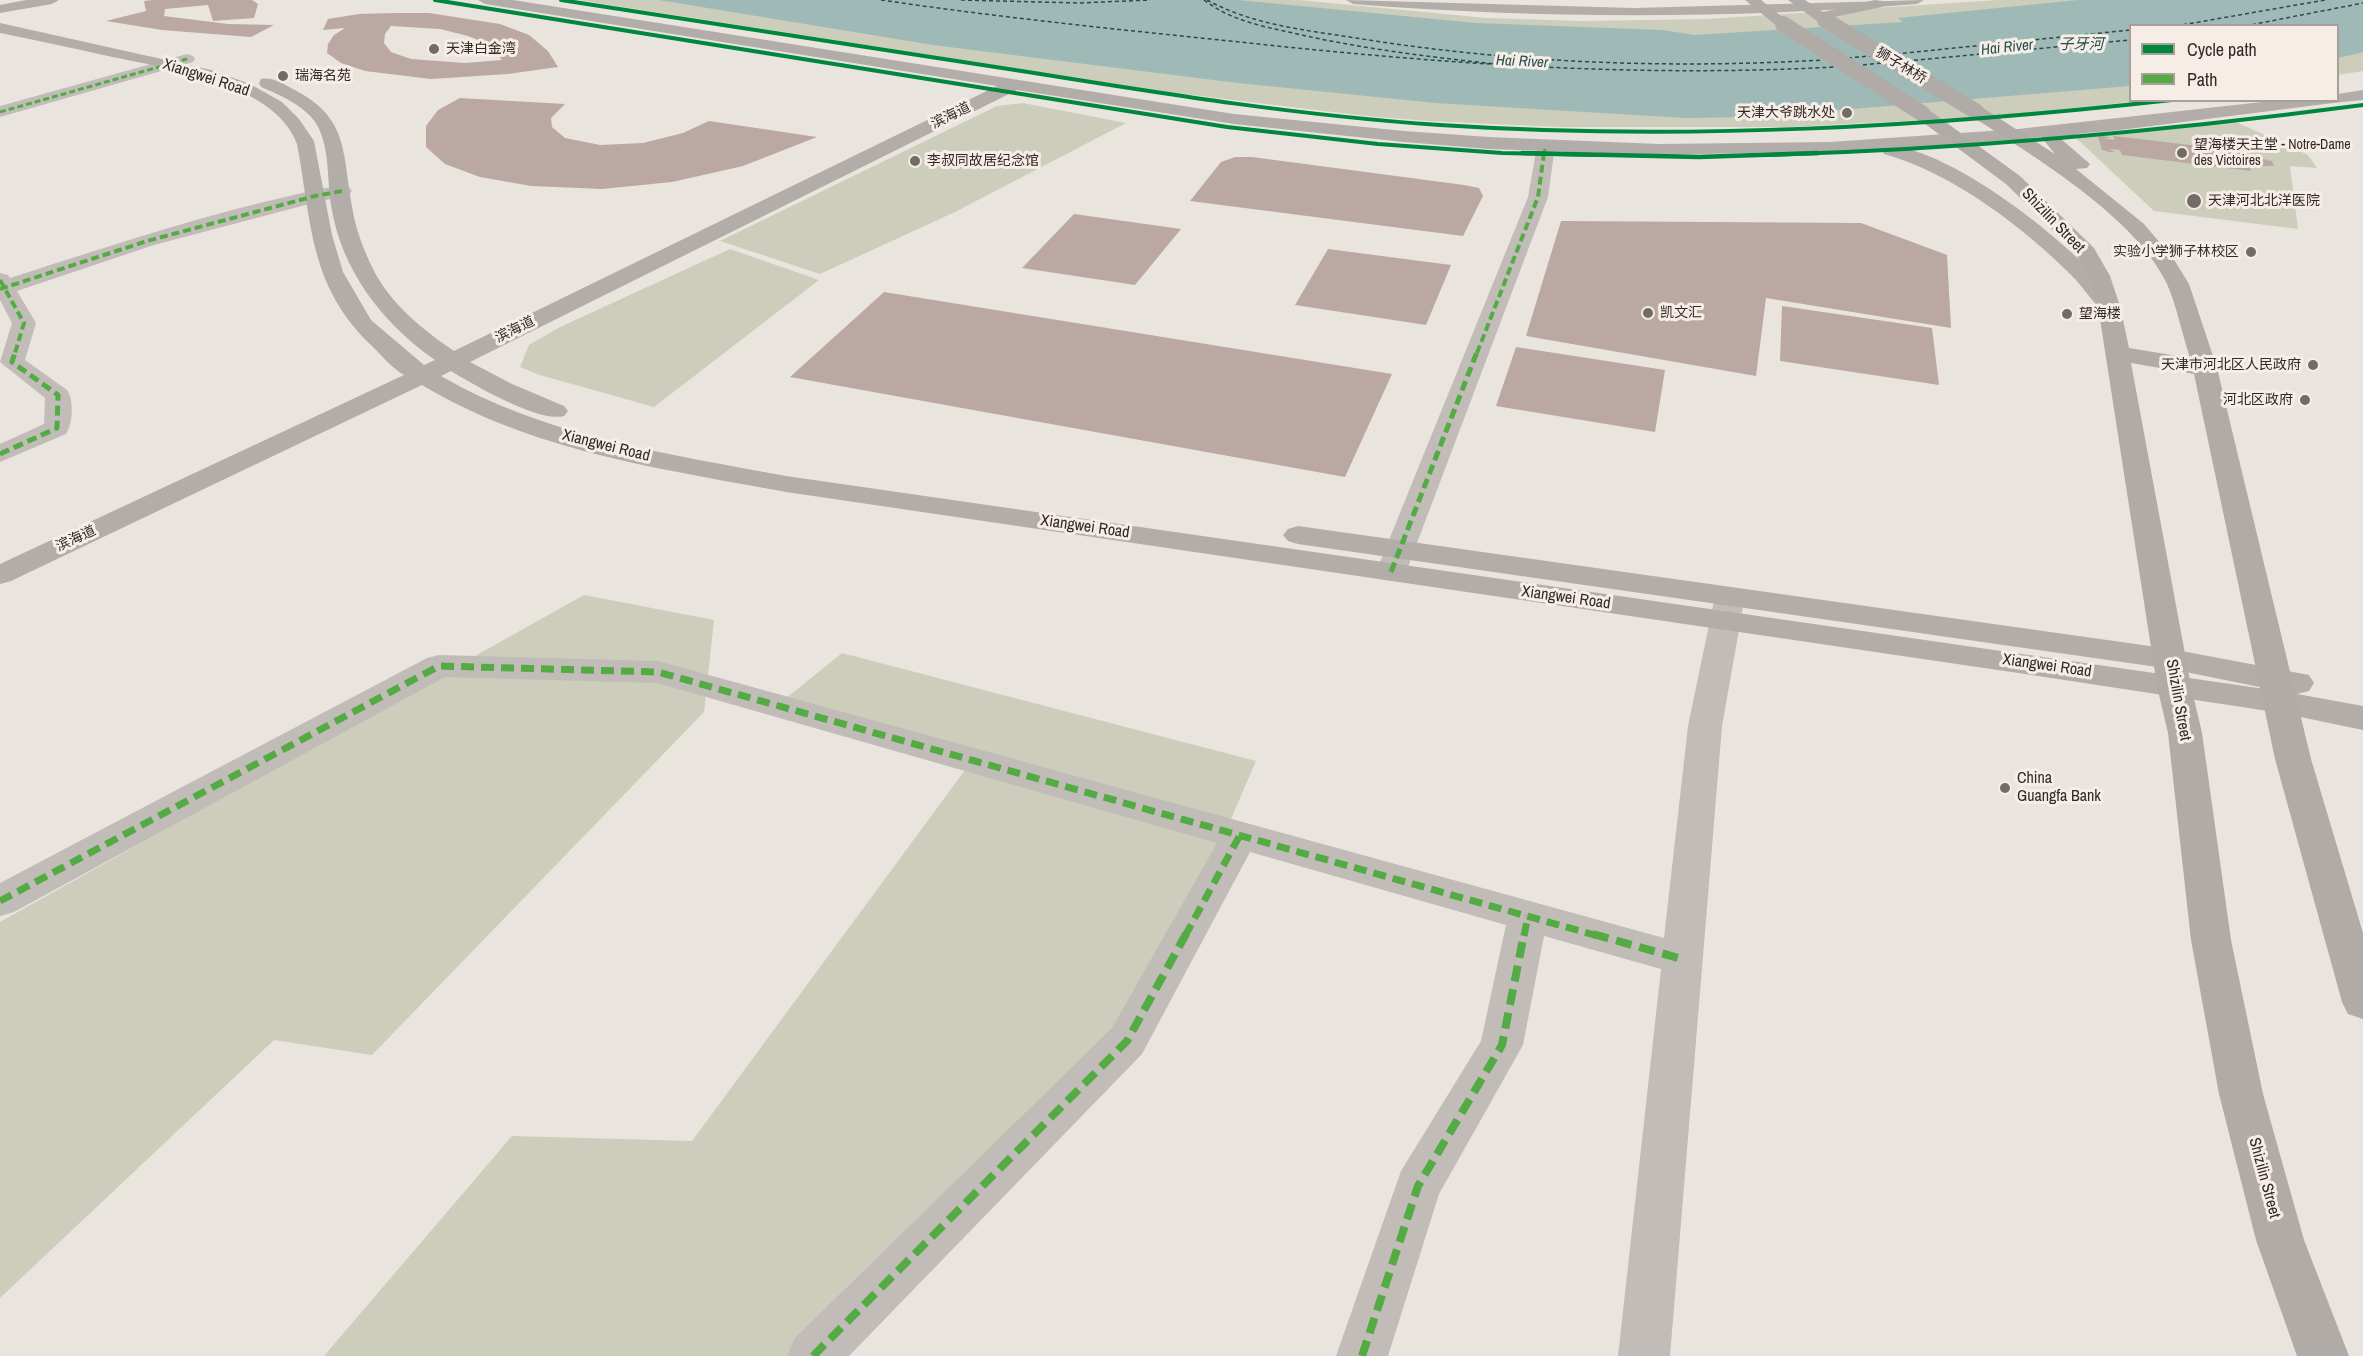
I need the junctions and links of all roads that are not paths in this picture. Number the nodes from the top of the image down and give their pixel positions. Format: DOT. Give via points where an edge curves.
graph roads {
  1 [pos="14,0"];
  2 [pos="52,0"];
  3 [pos="485,0"];
  4 [pos="534,0"];
  5 [pos="1353,0"];
  6 [pos="1418,0"];
  7 [pos="1625,0"];
  8 [pos="1752,0"];
  9 [pos="1917,0"];
  10 [pos="1799,2"];
  11 [pos="0,3"];
  12 [pos="1877,4"];
  13 [pos="0,9"];
  14 [pos="1774,15"];
  15 [pos="1825,20"];
  16 [pos="0,21"];
  17 [pos="0,28"];
  18 [pos="178,61"];
  19 [pos="1020,81"];
  20 [pos="2363,84"];
  21 [pos="2339,87"];
  22 [pos="2363,95"];
  23 [pos="2339,99"];
  24 [pos="2213,102"];
  25 [pos="2308,102"];
  26 [pos="0,112"];
  27 [pos="1923,114"];
  28 [pos="2079,128"];
  29 [pos="2004,131"];
  30 [pos="1952,134"];
  31 [pos="1546,146"];
  32 [pos="1835,147"];
  33 [pos="2013,180"];
  34 [pos="342,191"];
  35 [pos="315,196"];
  36 [pos="2137,228"];
  37 [pos="2,285"];
  38 [pos="2109,306"];
  39 [pos="2118,354"];
  40 [pos="453,361"];
  41 [pos="2205,368"];
  42 [pos="422,376"];
  43 [pos="0,454"];
  44 [pos="1396,561"];
  45 [pos="0,575"];
  46 [pos="1727,609"];
  47 [pos="2173,672"];
  48 [pos="2278,690"];
  49 [pos="2363,698"];
  50 [pos="2363,718"];
  51 [pos="1239,835"];
  52 [pos="0,901"];
  53 [pos="1528,916"];
  54 [pos="1682,959"];
  55 [pos="2363,1002"];
  56 [pos="813,1356"];
  57 [pos="1362,1356"];
  58 [pos="1644,1356"];
  59 [pos="2323,1356"];
  1 -- 11 [label="street"];
  2 -- 13 [label="street"];
  3 -- 19 [label="street"];
  4 -- 19 [label="street"];
  5 -- 14 [label="street" via="1520,10"];
  6 -- 7 [label="street" via="1531,4"];
  8 -- 14 [label="main road, 狮子林桥"];
  9 -- 12 [label="street"];
  10 -- 12 [label="street"];
  10 -- 14 [label="street"];
  10 -- 15 [label="main road, 狮子林桥"];
  12 -- 15 [label="main road" via="1835,12"];
  14 -- 27 [label="main road, 狮子林桥, bridge"];
  15 -- 29 [label="main road, 狮子林桥, bridge"];
  16 -- 18 [label="street, Xiangwei Road"];
  17 -- 18 [label="street, Xiangwei Road"];
  18 -- 26 [label="street"];
  18 -- 34 [label="street, Xiangwei Road" via="261,80 302,102 329,131"];
  18 -- 35 [label="street, Xiangwei Road" via="276,106 304,140"];
  19 -- 30 [label="street" via="1334,123 1462,135 1613,140"];
  19 -- 31 [label="street" via="1329,131"];
  19 -- 40 [label="street, 滨海道"];
  20 -- 21 [label="street"];
  22 -- 23 [label="street"];
  24 -- 29 [label="street" via="2042,120"];
  25 -- 28 [label="street"];
  27 -- 30 [label="main road, Shizilin Street"];
  28 -- 29 [label="street"];
  28 -- 36 [label="main road" via="2051,138 2124,200 2135,214"];
  29 -- 30 [label="street"];
  29 -- 33 [label="street" via="1993,152"];
  29 -- 36 [label="main road" via="2094,191"];
  30 -- 32 [label="street"];
  30 -- 33 [label="main road, Shizilin Street"];
  31 -- 32 [label="street"];
  31 -- 44 [label="street" via="1538,196"];
  32 -- 38 [label="street" via="1899,151 1941,168 2027,227 2082,274"];
  33 -- 38 [label="main road, Shizilin Street" via="2086,253"];
  34 -- 35 [label="street"];
  34 -- 40 [label="street, Xiangwei Road" via="343,214 372,286 431,349"];
  35 -- 37 [label="street"];
  35 -- 42 [label="street, Xiangwei Road" via="326,257 338,291 358,322 399,362"];
  36 -- 41 [label="main road" via="2178,284"];
  37 -- 43 [label="street" via="24,323 12,362 58,395 57,428"];
  38 -- 39 [label="main road, Shizilin Street"];
  39 -- 41 [label="main road"];
  39 -- 47 [label="main road, Shizilin Street"];
  40 -- 42 [label="street, 滨海道"];
  40 -- 44 [label="street, Xiangwei Road" via="498,389 555,412 685,444 804,467"];
  41 -- 48 [label="main road"];
  42 -- 44 [label="street, Xiangwei Road" via="482,409 530,426 663,460 797,485"];
  42 -- 45 [label="street, 滨海道"];
  44 -- 46 [label="street, Xiangwei Road"];
  46 -- 47 [label="street, Xiangwei Road"];
  46 -- 54 [label="street" via="1705,726"];
  47 -- 48 [label="street, Xiangwei Road"];
  47 -- 59 [label="main road, Shizilin Street" via="2185,733 2211,940 2241,1094 2280,1240"];
  48 -- 49 [label="street, Xiangwei Road"];
  48 -- 50 [label="street, Xiangwei Road"];
  48 -- 55 [label="main road" via="2293,759"];
  51 -- 52 [label="street" via="658,672 439,666"];
  51 -- 53 [label="street"];
  51 -- 56 [label="street" via="1127,1041"];
  53 -- 54 [label="street"];
  53 -- 57 [label="street" via="1502,1045 1418,1186"];
  54 -- 58 [label="street"];
}
